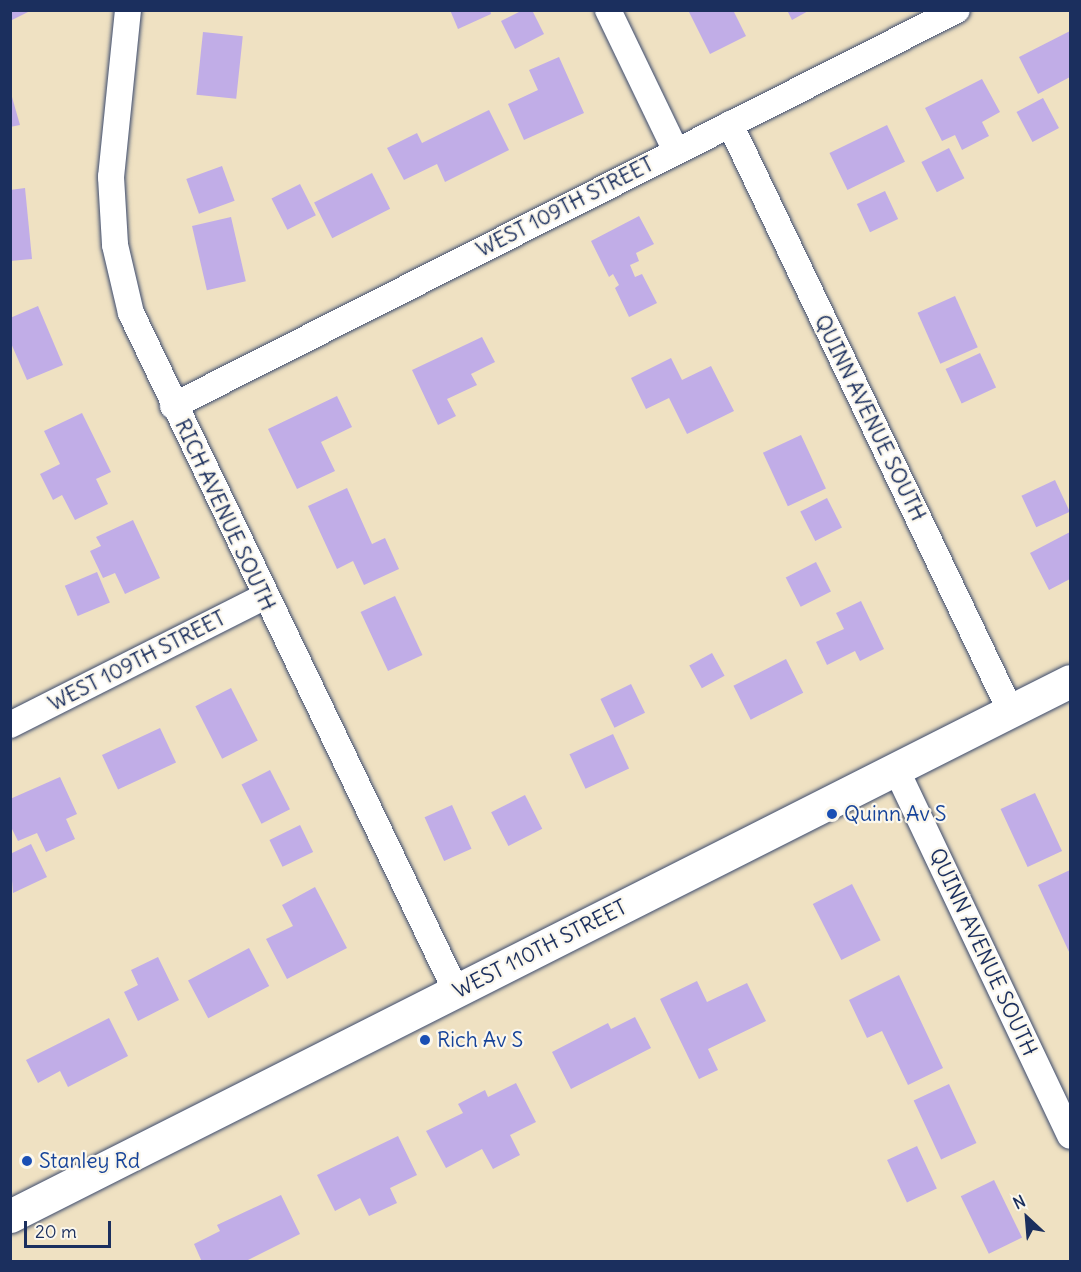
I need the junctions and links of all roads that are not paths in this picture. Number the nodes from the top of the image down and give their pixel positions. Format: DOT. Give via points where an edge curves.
graph roads {
  1 [pos="128,10"];
  2 [pos="608,10"];
  3 [pos="957,10"];
  4 [pos="730,124"];
  5 [pos="676,151"];
  6 [pos="173,406"];
  7 [pos="263,597"];
  8 [pos="1071,681"];
  9 [pos="1011,712"];
  10 [pos="10,725"];
  11 [pos="896,769"];
  12 [pos="456,991"];
  13 [pos="1071,1136"];
  14 [pos="10,1216"];
  1 -- 6 [label="street, RICH AVENUE SOUTH" via="111,177 115,245 131,313"];
  2 -- 5 [label="street"];
  3 -- 4 [label="street, WEST 109TH STREET"];
  4 -- 5 [label="street, WEST 109TH STREET"];
  4 -- 9 [label="street, QUINN AVENUE SOUTH"];
  5 -- 6 [label="street, WEST 109TH STREET"];
  6 -- 7 [label="street, RICH AVENUE SOUTH"];
  7 -- 10 [label="street, WEST 109TH STREET"];
  7 -- 12 [label="street, RICH AVENUE SOUTH"];
  8 -- 9 [label="street, WEST 110TH STREET"];
  9 -- 11 [label="street, WEST 110TH STREET"];
  11 -- 12 [label="street, WEST 110TH STREET"];
  11 -- 13 [label="street, QUINN AVENUE SOUTH"];
  12 -- 14 [label="street, WEST 110TH STREET"];
}
